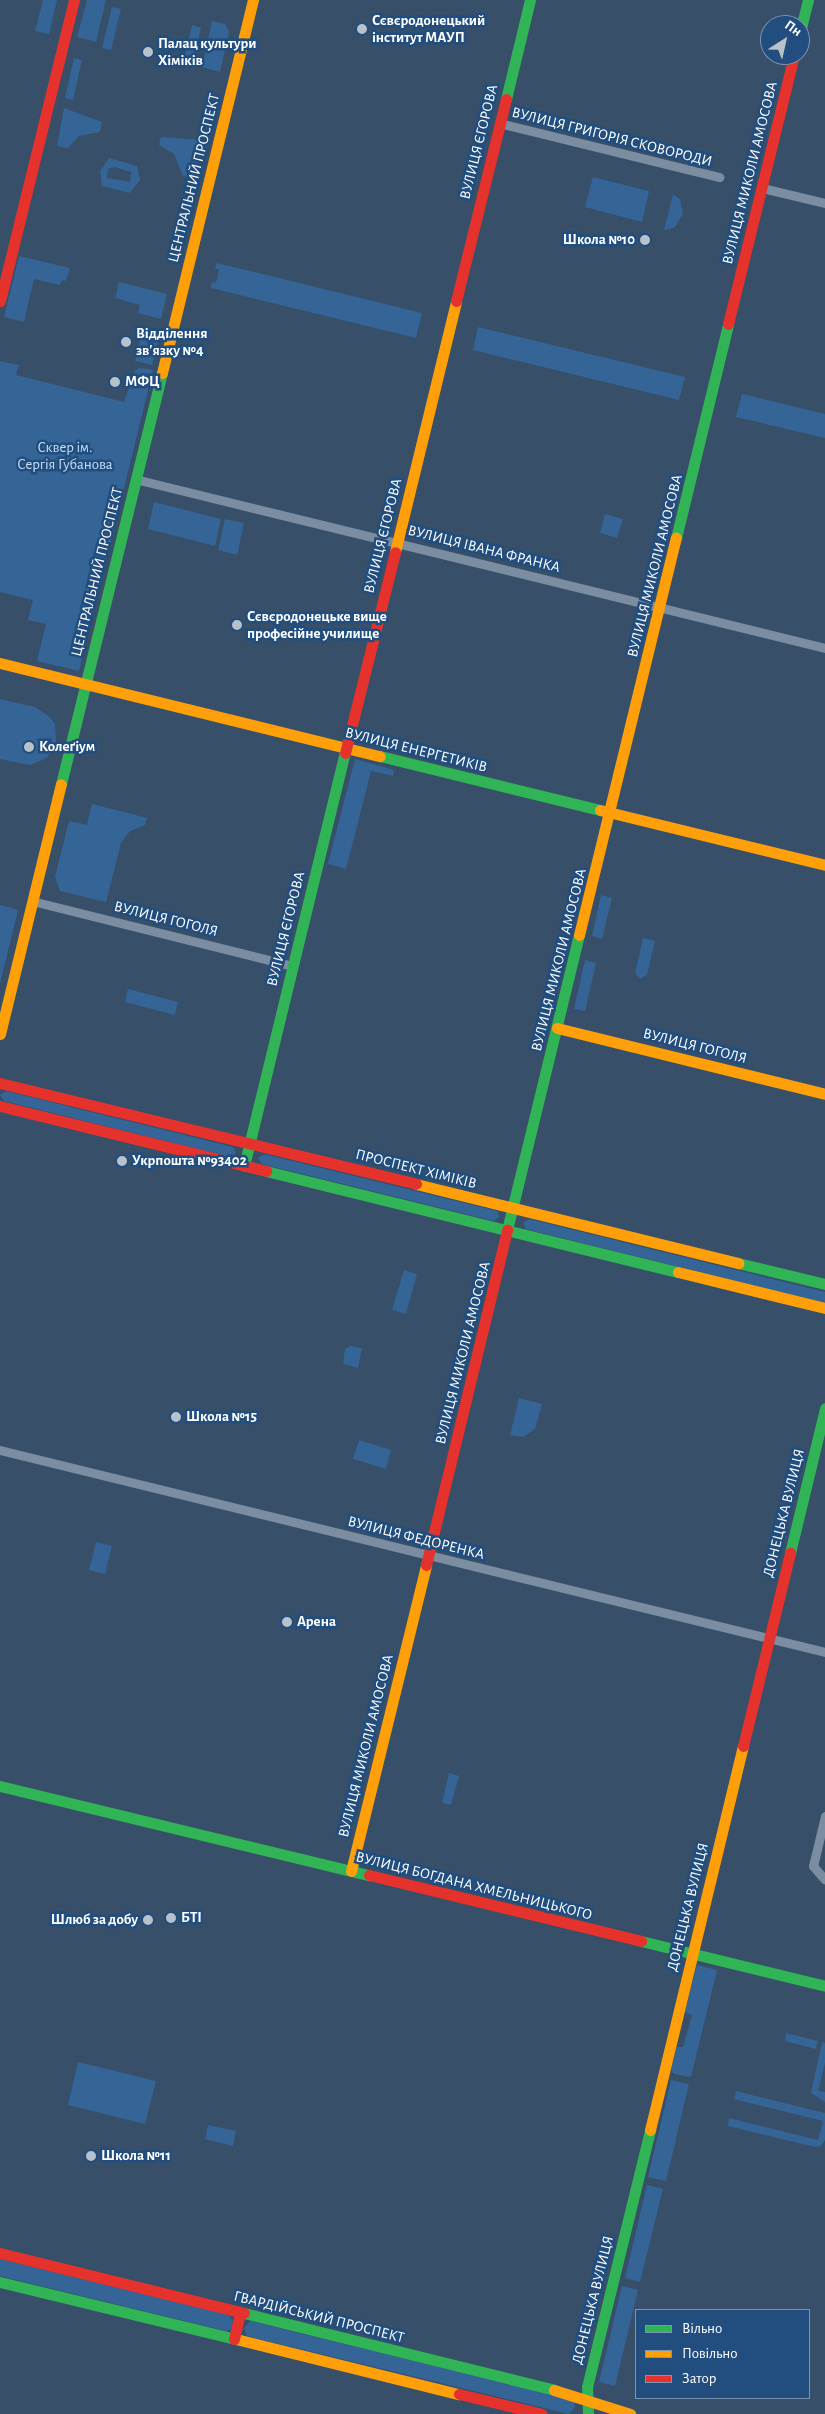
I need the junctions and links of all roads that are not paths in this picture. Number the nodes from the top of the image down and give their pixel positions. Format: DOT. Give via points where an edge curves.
graph roads {
  1 [pos="74,0"];
  2 [pos="253,0"];
  3 [pos="530,0"];
  4 [pos="808,0"];
  5 [pos="804,15"];
  6 [pos="792,65"];
  7 [pos="499,123"];
  8 [pos="719,177"];
  9 [pos="762,188"];
  10 [pos="825,203"];
  11 [pos="0,301"];
  12 [pos="135,479"];
  13 [pos="397,542"];
  14 [pos="660,606"];
  15 [pos="825,648"];
  16 [pos="0,663"];
  17 [pos="85,684"];
  18 [pos="346,748"];
  19 [pos="610,813"];
  20 [pos="825,865"];
  21 [pos="32,901"];
  22 [pos="293,966"];
  23 [pos="558,1028"];
  24 [pos="0,1034"];
  25 [pos="0,1083"];
  26 [pos="825,1094"];
  27 [pos="0,1106"];
  28 [pos="249,1144"];
  29 [pos="244,1166"];
  30 [pos="514,1208"];
  31 [pos="508,1230"];
  32 [pos="825,1284"];
  33 [pos="825,1308"];
  34 [pos="825,1408"];
  35 [pos="0,1450"];
  36 [pos="428,1555"];
  37 [pos="768,1639"];
  38 [pos="825,1652"];
  39 [pos="0,1786"];
  40 [pos="825,1816"];
  41 [pos="351,1871"];
  42 [pos="825,1880"];
  43 [pos="692,1954"];
  44 [pos="825,1986"];
  45 [pos="0,2254"];
  46 [pos="0,2282"];
  47 [pos="240,2313"];
  48 [pos="234,2339"];
  49 [pos="588,2399"];
  50 [pos="542,2414"];
  51 [pos="588,2414"];
  52 [pos="630,2414"];
  1 -- 11 [label="street"];
  2 -- 12 [label="street, ЦЕНТРАЛЬНИЙ ПРОСПЕКТ"];
  3 -- 7 [label="street, ВУЛИЦЯ ЄГОРОВА"];
  4 -- 5 [label="street"];
  6 -- 9 [label="street, ВУЛИЦЯ МИКОЛИ АМОСОВА"];
  7 -- 8 [label="street, ВУЛИЦЯ ГРИГОРІЯ СКОВОРОДИ"];
  7 -- 13 [label="street, ВУЛИЦЯ ЄГОРОВА"];
  9 -- 10 [label="street"];
  9 -- 14 [label="street, ВУЛИЦЯ МИКОЛИ АМОСОВА"];
  12 -- 13 [label="street, ВУЛИЦЯ ІВАНА ФРАНКА"];
  12 -- 17 [label="street, ЦЕНТРАЛЬНИЙ ПРОСПЕКТ"];
  13 -- 14 [label="street, ВУЛИЦЯ ІВАНА ФРАНКА"];
  13 -- 18 [label="street, ВУЛИЦЯ ЄГОРОВА"];
  14 -- 15 [label="street, ВУЛИЦЯ ІВАНА ФРАНКА"];
  14 -- 19 [label="street, ВУЛИЦЯ МИКОЛИ АМОСОВА"];
  16 -- 17 [label="street, ВУЛИЦЯ ЕНЕРГЕТИКІВ"];
  17 -- 18 [label="street, ВУЛИЦЯ ЕНЕРГЕТИКІВ"];
  17 -- 21 [label="street, ЦЕНТРАЛЬНИЙ ПРОСПЕКТ"];
  18 -- 19 [label="street, ВУЛИЦЯ ЕНЕРГЕТИКІВ"];
  18 -- 22 [label="street, ВУЛИЦЯ ЄГОРОВА"];
  19 -- 20 [label="street, ВУЛИЦЯ ЕНЕРГЕТИКІВ"];
  19 -- 23 [label="street, ВУЛИЦЯ МИКОЛИ АМОСОВА"];
  21 -- 22 [label="street, ВУЛИЦЯ ГОГОЛЯ"];
  21 -- 24 [label="street, ЦЕНТРАЛЬНИЙ ПРОСПЕКТ"];
  22 -- 28 [label="street, ВУЛИЦЯ ЄГОРОВА"];
  23 -- 26 [label="street, ВУЛИЦЯ ГОГОЛЯ"];
  23 -- 30 [label="street, ВУЛИЦЯ МИКОЛИ АМОСОВА"];
  25 -- 28 [label="street, ПРОСПЕКТ ХІМІКІВ"];
  27 -- 29 [label="street"];
  28 -- 29 [label="street, ВУЛИЦЯ ЄГОРОВА"];
  28 -- 30 [label="street, ПРОСПЕКТ ХІМІКІВ"];
  29 -- 31 [label="street"];
  30 -- 31 [label="street, ВУЛИЦЯ МИКОЛИ АМОСОВА"];
  30 -- 32 [label="street, ПРОСПЕКТ ХІМІКІВ"];
  31 -- 33 [label="street"];
  31 -- 36 [label="street, ВУЛИЦЯ МИКОЛИ АМОСОВА"];
  34 -- 37 [label="street, ДОНЕЦЬКА ВУЛИЦЯ"];
  35 -- 36 [label="street, ВУЛИЦЯ ФЕДОРЕНКА"];
  36 -- 37 [label="street, ВУЛИЦЯ ФЕДОРЕНКА"];
  36 -- 41 [label="street, ВУЛИЦЯ МИКОЛИ АМОСОВА"];
  37 -- 38 [label="street, ВУЛИЦЯ ФЕДОРЕНКА"];
  37 -- 43 [label="street, ДОНЕЦЬКА ВУЛИЦЯ"];
  39 -- 41 [label="street, ВУЛИЦЯ БОГДАНА ХМЕЛЬНИЦЬКОГО"];
  40 -- 42 [label="street" via="813,1866"];
  41 -- 43 [label="street, ВУЛИЦЯ БОГДАНА ХМЕЛЬНИЦЬКОГО"];
  43 -- 44 [label="street, ВУЛИЦЯ БОГДАНА ХМЕЛЬНИЦЬКОГО"];
  43 -- 49 [label="street, ДОНЕЦЬКА ВУЛИЦЯ" via="587,2387"];
  45 -- 47 [label="street, ГВАРДІЙСЬКИЙ ПРОСПЕКТ"];
  46 -- 48 [label="street"];
  47 -- 48 [label="street"];
  47 -- 49 [label="street, ГВАРДІЙСЬКИЙ ПРОСПЕКТ"];
  48 -- 50 [label="street"];
  49 -- 51 [label="street, ДОНЕЦЬКА ВУЛИЦЯ"];
  49 -- 52 [label="street, ГВАРДІЙСЬКИЙ ПРОСПЕКТ"];
}
